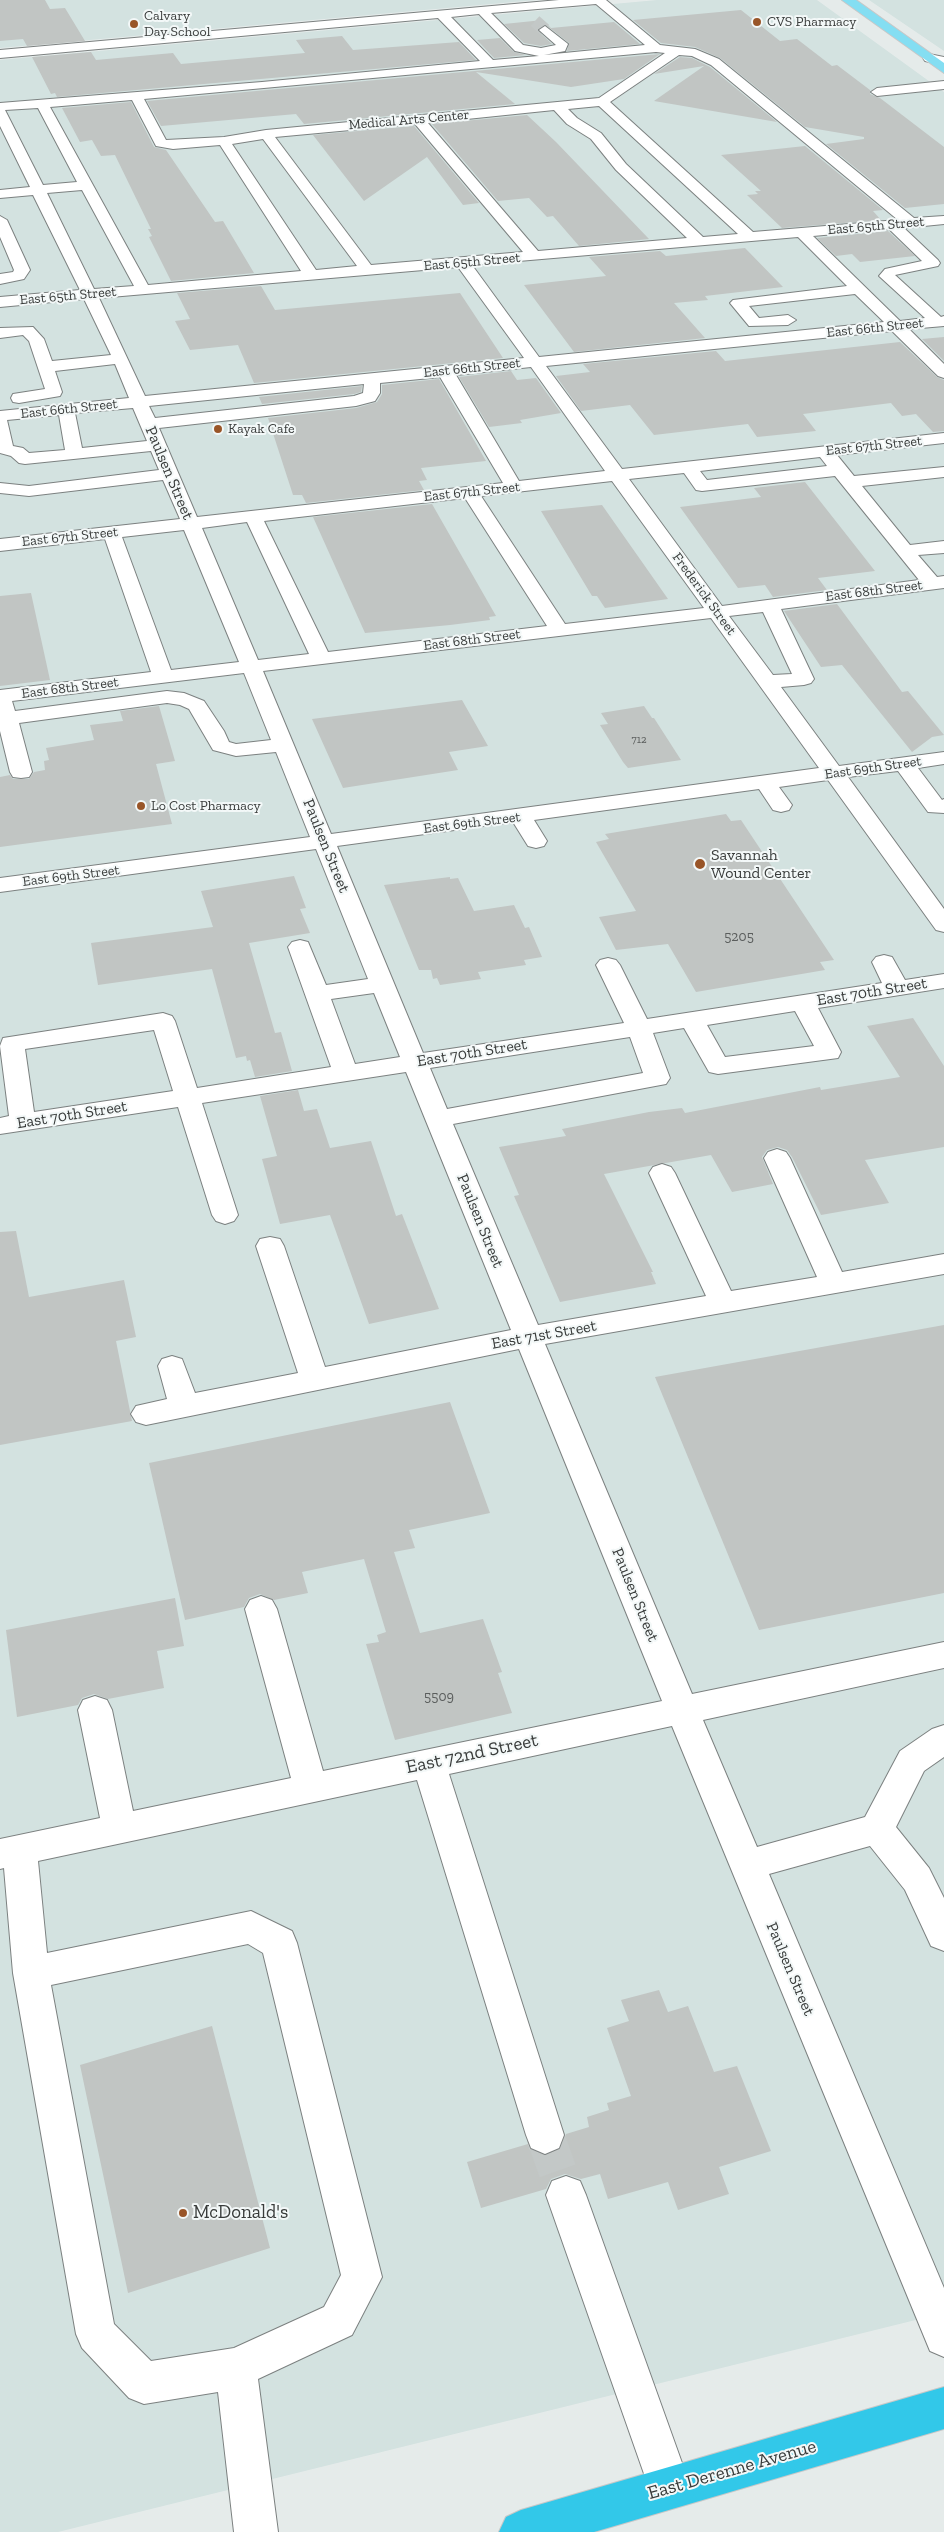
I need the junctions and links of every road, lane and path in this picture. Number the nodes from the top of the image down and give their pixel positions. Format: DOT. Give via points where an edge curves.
graph roads {
  1 [pos="598,0"];
  2 [pos="848,0"];
  3 [pos="511,8"];
  4 [pos="482,10"];
  5 [pos="441,14"];
  6 [pos="532,20"];
  7 [pos="273,29"];
  8 [pos="545,30"];
  9 [pos="176,38"];
  10 [pos="260,43"];
  11 [pos="207,48"];
  12 [pos="656,48"];
  13 [pos="676,51"];
  14 [pos="0,54"];
  15 [pos="929,58"];
  16 [pos="944,61"];
  17 [pos="490,64"];
  18 [pos="944,69"];
  19 [pos="944,85"];
  20 [pos="878,92"];
  21 [pos="136,96"];
  22 [pos="602,102"];
  23 [pos="42,104"];
  24 [pos="557,106"];
  25 [pos="0,107"];
  26 [pos="0,112"];
  27 [pos="418,119"];
  28 [pos="572,121"];
  29 [pos="553,123"];
  30 [pos="3,126"];
  31 [pos="450,133"];
  32 [pos="266,134"];
  33 [pos="432,135"];
  34 [pos="412,137"];
  35 [pos="224,141"];
  36 [pos="296,148"];
  37 [pos="276,150"];
  38 [pos="667,162"];
  39 [pos="621,167"];
  40 [pos="86,185"];
  41 [pos="40,190"];
  42 [pos="0,194"];
  43 [pos="312,198"];
  44 [pos="264,204"];
  45 [pos="0,220"];
  46 [pos="944,220"];
  47 [pos="911,224"];
  48 [pos="893,225"];
  49 [pos="802,233"];
  50 [pos="751,238"];
  51 [pos="700,242"];
  52 [pos="534,256"];
  53 [pos="463,263"];
  54 [pos="903,268"];
  55 [pos="368,271"];
  56 [pos="312,276"];
  57 [pos="0,279"];
  58 [pos="143,289"];
  59 [pos="859,289"];
  60 [pos="90,294"];
  61 [pos="0,302"];
  62 [pos="881,312"];
  63 [pos="862,313"];
  64 [pos="936,318"];
  65 [pos="804,319"];
  66 [pos="895,326"];
  67 [pos="0,333"];
  68 [pos="121,359"];
  69 [pos="535,362"];
  70 [pos="45,367"];
  71 [pos="445,371"];
  72 [pos="944,373"];
  73 [pos="372,378"];
  74 [pos="0,400"];
  75 [pos="66,409"];
  76 [pos="0,416"];
  77 [pos="0,422"];
  78 [pos="148,423"];
  79 [pos="944,438"];
  80 [pos="825,452"];
  81 [pos="80,453"];
  82 [pos="689,467"];
  83 [pos="944,472"];
  84 [pos="170,474"];
  85 [pos="617,475"];
  86 [pos="845,476"];
  87 [pos="514,487"];
  88 [pos="0,488"];
  89 [pos="470,492"];
  90 [pos="254,516"];
  91 [pos="191,524"];
  92 [pos="112,533"];
  93 [pos="0,545"];
  94 [pos="944,547"];
  95 [pos="905,551"];
  96 [pos="938,583"];
  97 [pos="768,605"];
  98 [pos="717,612"];
  99 [pos="559,630"];
  100 [pos="321,657"];
  101 [pos="251,666"];
  102 [pos="163,677"];
  103 [pos="767,682"];
  104 [pos="0,696"];
  105 [pos="7,718"];
  106 [pos="284,745"];
  107 [pos="944,758"];
  108 [pos="904,764"];
  109 [pos="21,772"];
  110 [pos="834,774"];
  111 [pos="765,783"];
  112 [pos="781,805"];
  113 [pos="944,806"];
  114 [pos="521,817"];
  115 [pos="536,842"];
  116 [pos="324,843"];
  117 [pos="0,885"];
  118 [pos="944,925"];
  119 [pos="300,947"];
  120 [pos="884,962"];
  121 [pos="608,964"];
  122 [pos="944,981"];
  123 [pos="383,984"];
  124 [pos="898,989"];
  125 [pos="318,994"];
  126 [pos="804,1003"];
  127 [pos="692,1020"];
  128 [pos="639,1028"];
  129 [pos="415,1062"];
  130 [pos="346,1073"];
  131 [pos="188,1097"];
  132 [pos="438,1119"];
  133 [pos="11,1124"];
  134 [pos="777,1158"];
  135 [pos="662,1173"];
  136 [pos="225,1215"];
  137 [pos="270,1246"];
  138 [pos="944,1264"];
  139 [pos="834,1284"];
  140 [pos="723,1303"];
  141 [pos="528,1337"];
  142 [pos="172,1366"];
  143 [pos="315,1381"];
  144 [pos="184,1407"];
  145 [pos="146,1414"];
  146 [pos="261,1609"];
  147 [pos="944,1655"];
  148 [pos="682,1709"];
  149 [pos="95,1710"];
  150 [pos="944,1739"];
  151 [pos="429,1763"];
  152 [pos="311,1788"];
  153 [pos="120,1829"];
  154 [pos="877,1829"];
  155 [pos="10,1852"];
  156 [pos="746,1865"];
  157 [pos="944,1935"];
  158 [pos="31,1973"];
  159 [pos="545,2135"];
  160 [pos="566,2195"];
  161 [pos="944,2337"];
  162 [pos="236,2368"];
  163 [pos="944,2408"];
  164 [pos="670,2488"];
  165 [pos="256,2532"];
  166 [pos="521,2532"];
  1 -- 3 [label="street"];
  1 -- 12 [label="street"];
  2 -- 15 [label="main road"];
  3 -- 4 [label="street"];
  3 -- 6 [label="street"];
  4 -- 5 [label="street"];
  4 -- 8 [label="street" via="519,48 528,51 561,48 562,44"];
  5 -- 7 [label="street"];
  5 -- 17 [label="street"];
  7 -- 9 [label="street"];
  7 -- 10 [label="street" via="267,40"];
  9 -- 11 [label="street" via="191,46"];
  9 -- 14 [label="street"];
  12 -- 13 [label="street"];
  12 -- 17 [label="street"];
  13 -- 22 [label="street"];
  13 -- 47 [label="street" via="695,53 715,62"];
  15 -- 16 [label="street"];
  15 -- 18 [label="main road"];
  17 -- 21 [label="street"];
  19 -- 20 [label="street"];
  21 -- 23 [label="street"];
  21 -- 35 [label="street, Medical Arts Center" via="161,143"];
  22 -- 24 [label="street, Medical Arts Center"];
  22 -- 38 [label="street"];
  23 -- 25 [label="street"];
  23 -- 40 [label="street"];
  24 -- 27 [label="street, Medical Arts Center"];
  24 -- 28 [label="street"];
  26 -- 30 [label="street, Paulsen Street"];
  27 -- 32 [label="street, Medical Arts Center"];
  27 -- 33 [label="street"];
  28 -- 29 [label="street"];
  28 -- 39 [label="street" via="596,136"];
  30 -- 41 [label="street, Paulsen Street"];
  31 -- 33 [label="street"];
  32 -- 35 [label="street, Medical Arts Center"];
  32 -- 37 [label="street"];
  33 -- 34 [label="street"];
  33 -- 52 [label="street"];
  35 -- 44 [label="street"];
  36 -- 37 [label="street"];
  37 -- 43 [label="street"];
  38 -- 39 [label="street"];
  38 -- 50 [label="street"];
  39 -- 51 [label="street"];
  40 -- 41 [label="street"];
  40 -- 58 [label="street"];
  41 -- 42 [label="street"];
  41 -- 60 [label="street, Paulsen Street"];
  43 -- 44 [label="street"];
  43 -- 55 [label="street"];
  44 -- 56 [label="street"];
  45 -- 57 [label="street" via="22,270 19,276"];
  46 -- 47 [label="street, East 65th Street"];
  47 -- 48 [label="street, East 65th Street"];
  48 -- 49 [label="street, East 65th Street"];
  48 -- 54 [label="street" via="933,263"];
  49 -- 50 [label="street, East 65th Street"];
  49 -- 59 [label="street"];
  50 -- 51 [label="street, East 65th Street"];
  51 -- 52 [label="street, East 65th Street"];
  52 -- 53 [label="street, East 65th Street"];
  53 -- 55 [label="street, East 65th Street"];
  53 -- 69 [label="street, Frederick Street"];
  54 -- 64 [label="street" via="886,276"];
  54 -- 64 [label="street" via="871,274 867,279 896,306"];
  55 -- 56 [label="street, East 65th Street"];
  56 -- 58 [label="street, East 65th Street"];
  58 -- 60 [label="street, East 65th Street"];
  59 -- 62 [label="street"];
  59 -- 65 [label="street" via="738,303 755,323"];
  60 -- 61 [label="street, East 65th Street"];
  60 -- 68 [label="street, Paulsen Street"];
  62 -- 63 [label="street"];
  62 -- 66 [label="street"];
  64 -- 66 [label="street, East 66th Street"];
  66 -- 69 [label="street, East 66th Street"];
  66 -- 72 [label="street"];
  67 -- 70 [label="street" via="27,330 36,339"];
  68 -- 70 [label="street"];
  68 -- 78 [label="street, Paulsen Street"];
  69 -- 71 [label="street, East 66th Street"];
  69 -- 85 [label="street, Frederick Street"];
  70 -- 74 [label="street" via="54,392"];
  71 -- 73 [label="street, East 66th Street"];
  71 -- 87 [label="street"];
  73 -- 78 [label="street, East 66th Street"];
  73 -- 78 [label="street" via="372,394 356,401"];
  75 -- 76 [label="street, East 66th Street"];
  75 -- 78 [label="street, East 66th Street"];
  75 -- 81 [label="street" via="74,451"];
  77 -- 81 [label="street" via="5,449 26,459"];
  78 -- 81 [label="street"];
  78 -- 84 [label="street, Paulsen Street"];
  79 -- 80 [label="street, East 67th Street"];
  80 -- 82 [label="street, East 67th Street"];
  80 -- 86 [label="street"];
  82 -- 85 [label="street, East 67th Street"];
  82 -- 86 [label="street" via="702,486"];
  83 -- 86 [label="street"];
  84 -- 88 [label="street" via="29,491"];
  84 -- 91 [label="street, Paulsen Street"];
  85 -- 87 [label="street, East 67th Street"];
  85 -- 98 [label="street, Frederick Street"];
  86 -- 95 [label="street"];
  87 -- 89 [label="street, East 67th Street"];
  89 -- 90 [label="street, East 67th Street"];
  89 -- 99 [label="street"];
  90 -- 91 [label="street, East 67th Street"];
  90 -- 100 [label="street"];
  91 -- 92 [label="street, East 67th Street"];
  91 -- 101 [label="street, Paulsen Street"];
  92 -- 93 [label="street, East 67th Street"];
  92 -- 102 [label="street"];
  94 -- 95 [label="street"];
  95 -- 96 [label="street"];
  96 -- 97 [label="street, East 68th Street"];
  97 -- 98 [label="street, East 68th Street"];
  97 -- 103 [label="street" via="804,679"];
  98 -- 99 [label="street, East 68th Street"];
  98 -- 103 [label="street, Frederick Street"];
  99 -- 100 [label="street, East 68th Street"];
  100 -- 101 [label="street, East 68th Street"];
  101 -- 102 [label="street, East 68th Street"];
  101 -- 106 [label="street, Paulsen Street"];
  102 -- 104 [label="street, East 68th Street"];
  103 -- 110 [label="street, Frederick Street"];
  104 -- 105 [label="street"];
  105 -- 106 [label="street" via="167,697 198,705 220,746 236,750"];
  105 -- 109 [label="street"];
  106 -- 116 [label="street, Paulsen Street"];
  107 -- 108 [label="street, East 69th Street"];
  108 -- 110 [label="street, East 69th Street"];
  108 -- 113 [label="street" via="936,807"];
  110 -- 111 [label="street, East 69th Street"];
  110 -- 118 [label="street, Frederick Street"];
  111 -- 112 [label="street"];
  111 -- 114 [label="street, East 69th Street"];
  114 -- 115 [label="street"];
  114 -- 116 [label="street, East 69th Street"];
  116 -- 117 [label="street, East 69th Street"];
  116 -- 123 [label="street, Paulsen Street"];
  119 -- 125 [label="street"];
  120 -- 124 [label="street"];
  121 -- 128 [label="street"];
  122 -- 124 [label="street, East 70th Street"];
  123 -- 125 [label="street"];
  123 -- 129 [label="street, Paulsen Street"];
  124 -- 126 [label="street, East 70th Street"];
  125 -- 130 [label="street"];
  126 -- 127 [label="street, East 70th Street"];
  126 -- 127 [label="street" via="829,1052 718,1066"];
  127 -- 128 [label="street, East 70th Street"];
  128 -- 129 [label="street, East 70th Street"];
  128 -- 132 [label="street" via="657,1078"];
  129 -- 130 [label="street, East 70th Street"];
  129 -- 132 [label="street, Paulsen Street"];
  130 -- 131 [label="street, East 70th Street"];
  131 -- 133 [label="street, East 70th Street"];
  131 -- 133 [label="street" via="163,1020 12,1043"];
  131 -- 136 [label="street"];
  132 -- 141 [label="street, Paulsen Street"];
  134 -- 139 [label="street"];
  135 -- 140 [label="street"];
  137 -- 143 [label="street"];
  138 -- 139 [label="street, East 71st Street"];
  139 -- 140 [label="street, East 71st Street"];
  140 -- 141 [label="street, East 71st Street"];
  141 -- 143 [label="street, East 71st Street"];
  141 -- 148 [label="street, Paulsen Street"];
  142 -- 144 [label="street"];
  143 -- 144 [label="street, East 71st Street"];
  144 -- 145 [label="street, East 71st Street"];
  146 -- 152 [label="street"];
  147 -- 148 [label="street, East 72nd Street"];
  148 -- 151 [label="street, East 72nd Street"];
  148 -- 156 [label="street, Paulsen Street"];
  149 -- 153 [label="street"];
  150 -- 154 [label="street" via="912,1761"];
  151 -- 152 [label="street, East 72nd Street"];
  151 -- 159 [label="street"];
  152 -- 153 [label="street, East 72nd Street"];
  153 -- 155 [label="street, East 72nd Street"];
  154 -- 156 [label="street"];
  154 -- 157 [label="street" via="917,1879"];
  155 -- 158 [label="street"];
  156 -- 161 [label="street, Paulsen Street"];
  158 -- 162 [label="street" via="96,2334 144,2383"];
  158 -- 162 [label="street" via="251,1927 279,1943 362,2277 338,2321"];
  160 -- 164 [label="street"];
  162 -- 165 [label="street"];
  163 -- 164 [label="highway, East Derenne Avenue"];
  164 -- 166 [label="highway, East Derenne Avenue"];
}
